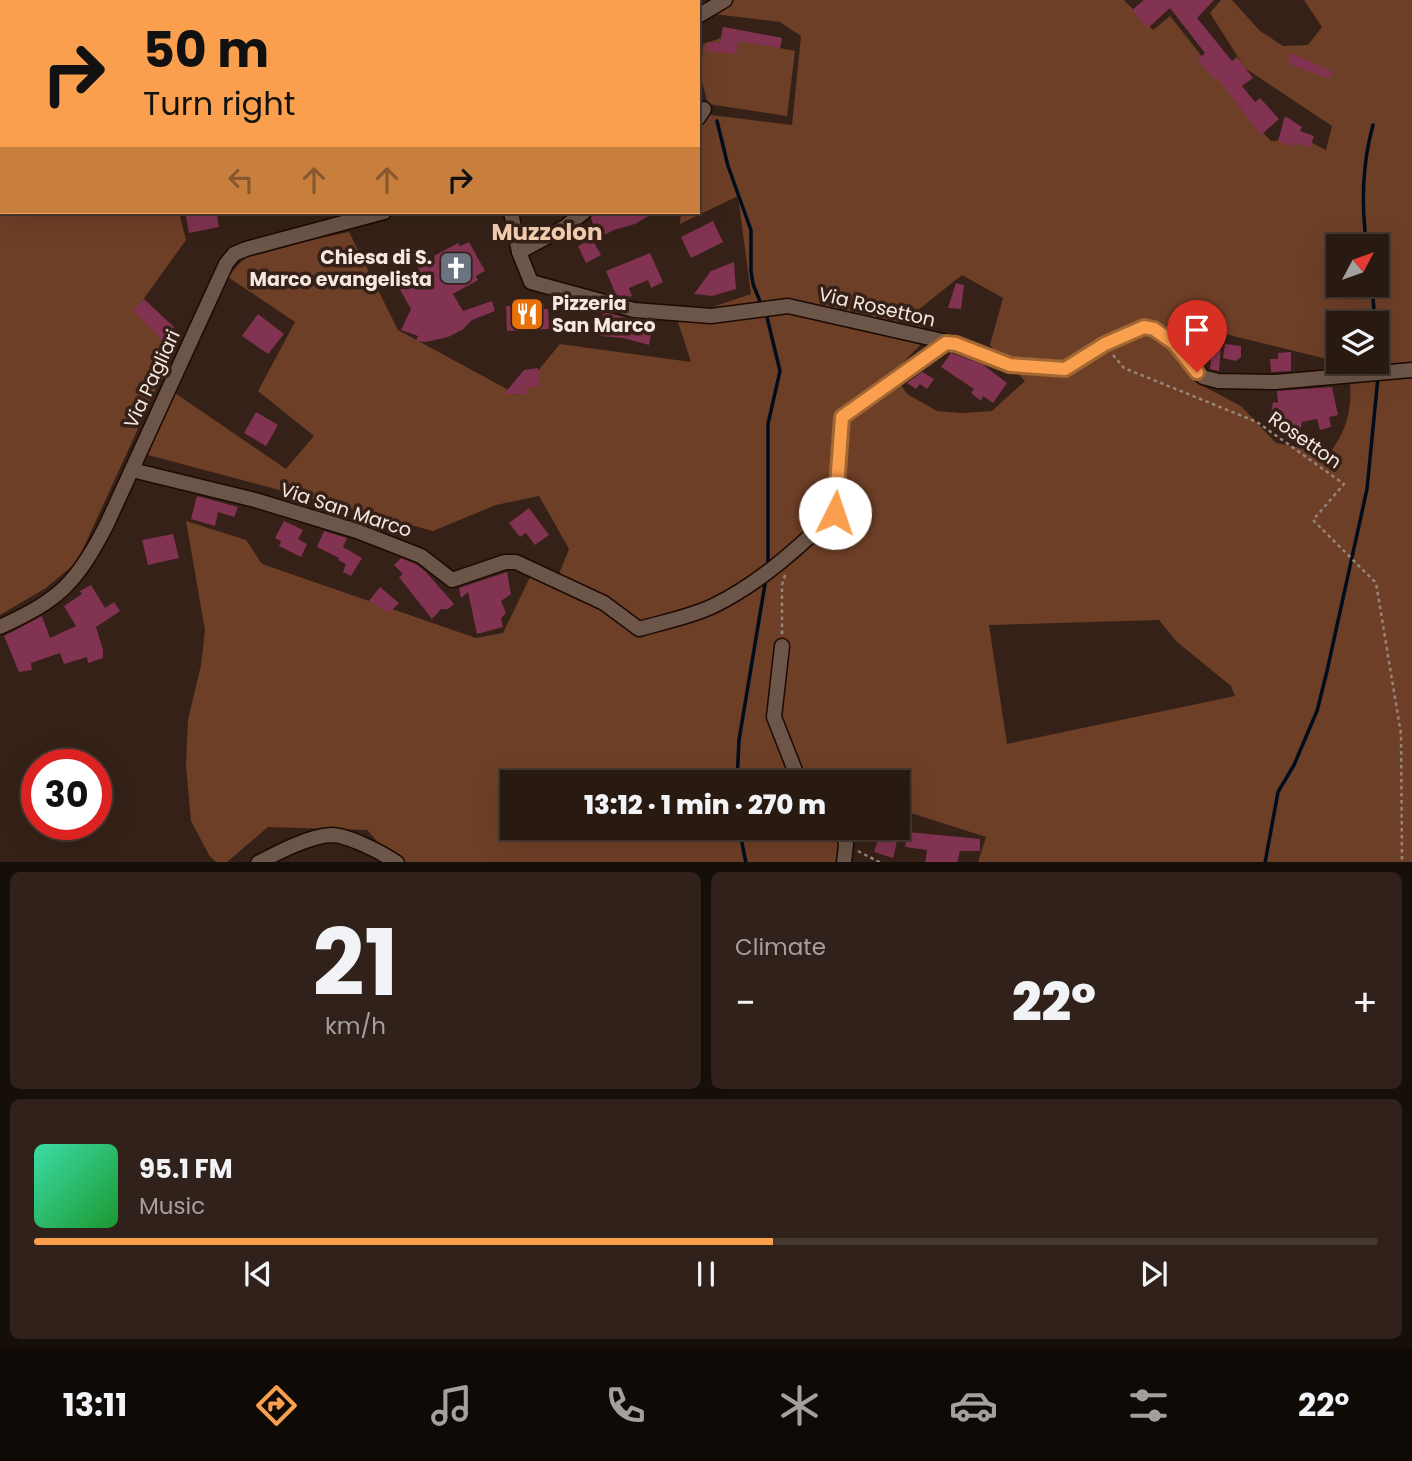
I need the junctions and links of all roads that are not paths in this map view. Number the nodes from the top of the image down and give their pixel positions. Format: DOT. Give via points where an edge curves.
graph roads {
  1 [pos="725,0"];
  2 [pos="700,15"];
  3 [pos="376,214"];
  4 [pos="511,214"];
  5 [pos="581,214"];
  6 [pos="519,252"];
  7 [pos="946,343"];
  8 [pos="1412,370"];
  9 [pos="132,470"];
  10 [pos="0,627"];
  11 [pos="782,646"];
  12 [pos="795,770"];
  13 [pos="845,840"];
  14 [pos="260,862"];
  15 [pos="396,862"];
  16 [pos="844,862"];
  1 -- 2 [label="street"];
  3 -- 9 [label="street, Via Pagliari" via="234,254"];
  4 -- 6 [label="street"];
  5 -- 6 [label="street"];
  6 -- 7 [label="street, Via Rosetton" via="531,282 634,310 711,316 788,306"];
  7 -- 8 [label="street, Via Rosetton" via="1010,365 1065,369 1144,327 1174,343 1203,377 1218,381 1275,382"];
  7 -- 9 [label="street, Via San Marco" via="842,417 835,513 775,566 712,607 639,629 604,603 516,562 452,580 421,556 357,531"];
  9 -- 10 [label="street, Via Pagliari" via="85,564 51,600"];
  11 -- 12 [label="street" via="774,717"];
  13 -- 16 [label="street"];
  14 -- 15 [label="street" via="289,847 331,835 379,850"];
}
